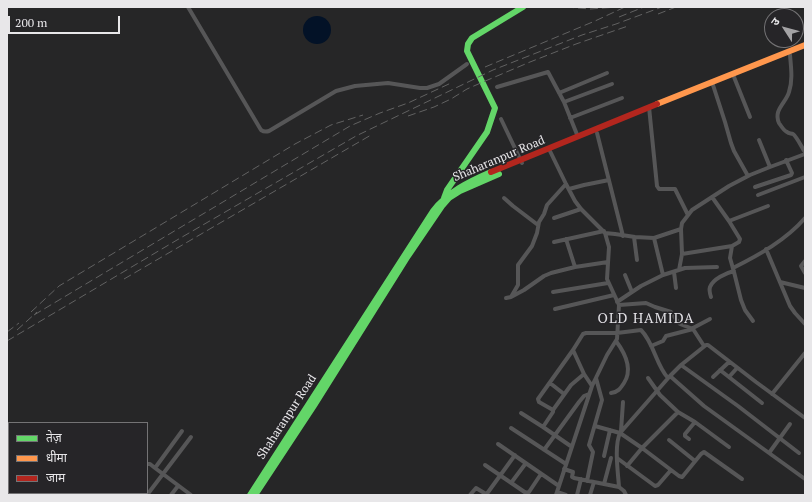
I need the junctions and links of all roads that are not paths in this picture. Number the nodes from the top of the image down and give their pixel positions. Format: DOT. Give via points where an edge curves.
graph roads {
  1 [pos="188,7"];
  2 [pos="521,8"];
  3 [pos="805,45"];
  4 [pos="805,49"];
  5 [pos="790,55"];
  6 [pos="467,64"];
  7 [pos="607,73"];
  8 [pos="734,77"];
  9 [pos="612,84"];
  10 [pos="713,85"];
  11 [pos="497,87"];
  12 [pos="559,93"];
  13 [pos="622,98"];
  14 [pos="564,102"];
  15 [pos="650,109"];
  16 [pos="750,117"];
  17 [pos="570,118"];
  18 [pos="501,120"];
  19 [pos="597,133"];
  20 [pos="578,137"];
  21 [pos="759,140"];
  22 [pos="550,150"];
  23 [pos="805,153"];
  24 [pos="786,160"];
  25 [pos="521,162"];
  26 [pos="770,167"];
  27 [pos="748,176"];
  28 [pos="805,178"];
  29 [pos="609,180"];
  30 [pos="566,184"];
  31 [pos="755,187"];
  32 [pos="569,189"];
  33 [pos="758,195"];
  34 [pos="712,197"];
  35 [pos="504,198"];
  36 [pos="445,200"];
  37 [pos="768,206"];
  38 [pos="582,209"];
  39 [pos="688,215"];
  40 [pos="554,218"];
  41 [pos="804,220"];
  42 [pos="729,221"];
  43 [pos="538,225"];
  44 [pos="681,229"];
  45 [pos="604,232"];
  46 [pos="623,236"];
  47 [pos="634,237"];
  48 [pos="654,238"];
  49 [pos="566,239"];
  50 [pos="554,242"];
  51 [pos="732,246"];
  52 [pos="766,249"];
  53 [pos="682,254"];
  54 [pos="638,260"];
  55 [pos="805,261"];
  56 [pos="608,262"];
  57 [pos="575,267"];
  58 [pos="717,267"];
  59 [pos="733,269"];
  60 [pos="679,270"];
  61 [pos="674,272"];
  62 [pos="805,273"];
  63 [pos="625,275"];
  64 [pos="663,275"];
  65 [pos="780,282"];
  66 [pos="608,283"];
  67 [pos="676,288"];
  68 [pos="805,288"];
  69 [pos="553,292"];
  70 [pos="632,292"];
  71 [pos="614,296"];
  72 [pos="511,297"];
  73 [pos="710,297"];
  74 [pos="506,298"];
  75 [pos="618,303"];
  76 [pos="555,309"];
  77 [pos="710,319"];
  78 [pos="752,321"];
  79 [pos="805,324"];
  80 [pos="693,329"];
  81 [pos="617,333"];
  82 [pos="616,341"];
  83 [pos="651,346"];
  84 [pos="704,346"];
  85 [pos="573,350"];
  86 [pos="805,353"];
  87 [pos="729,362"];
  88 [pos="681,365"];
  89 [pos="737,368"];
  90 [pos="720,370"];
  91 [pos="584,374"];
  92 [pos="596,377"];
  93 [pos="669,377"];
  94 [pos="713,377"];
  95 [pos="730,377"];
  96 [pos="648,378"];
  97 [pos="550,383"];
  98 [pos="592,386"];
  99 [pos="656,391"];
  100 [pos="611,393"];
  101 [pos="564,394"];
  102 [pos="589,394"];
  103 [pos="772,394"];
  104 [pos="623,402"];
  105 [pos="762,403"];
  106 [pos="553,410"];
  107 [pos="678,412"];
  108 [pos="522,413"];
  109 [pos="805,418"];
  110 [pos="695,422"];
  111 [pos="790,424"];
  112 [pos="595,426"];
  113 [pos="543,427"];
  114 [pos="511,428"];
  115 [pos="610,430"];
  116 [pos="182,431"];
  117 [pos="620,432"];
  118 [pos="555,435"];
  119 [pos="191,438"];
  120 [pos="779,438"];
  121 [pos="689,439"];
  122 [pos="669,440"];
  123 [pos="498,444"];
  124 [pos="572,447"];
  125 [pos="728,447"];
  126 [pos="642,448"];
  127 [pos="544,450"];
  128 [pos="769,453"];
  129 [pos="799,453"];
  130 [pos="514,455"];
  131 [pos="604,456"];
  132 [pos="611,458"];
  133 [pos="617,458"];
  134 [pos="695,461"];
  135 [pos="526,463"];
  136 [pos="148,464"];
  137 [pos="485,465"];
  138 [pos="565,466"];
  139 [pos="627,466"];
  140 [pos="155,468"];
  141 [pos="671,470"];
  142 [pos="163,474"];
  143 [pos="541,474"];
  144 [pos="500,475"];
  145 [pos="581,479"];
  146 [pos="742,479"];
  147 [pos="805,479"];
  148 [pos="587,481"];
  149 [pos="594,482"];
  150 [pos="511,483"];
  151 [pos="604,484"];
  152 [pos="178,486"];
  153 [pos="559,486"];
  154 [pos="618,487"];
  155 [pos="150,494"];
  156 [pos="486,494"];
  157 [pos="556,494"];
  158 [pos="590,494"];
  159 [pos="171,495"];
  160 [pos="190,495"];
  161 [pos="250,495"];
  162 [pos="255,495"];
  163 [pos="470,495"];
  164 [pos="566,495"];
  165 [pos="577,495"];
  166 [pos="626,495"];
  1 -- 6 [label="street" via="263,132 269,131 336,91 354,86 388,83 427,88 439,84"];
  2 -- 36 [label="main road" via="472,38 468,44 467,50 496,108 487,132 454,178"];
  3 -- 15 [label="main road, Shaharanpur Road"];
  4 -- 5 [label="main road, Shaharanpur Road"];
  5 -- 8 [label="main road, Shaharanpur Road"];
  5 -- 23 [label="street" via="790,90 777,112 777,117 784,130 794,135"];
  7 -- 12 [label="street"];
  8 -- 10 [label="main road, Shaharanpur Road"];
  8 -- 16 [label="street"];
  9 -- 14 [label="street"];
  10 -- 15 [label="main road, Shaharanpur Road"];
  10 -- 27 [label="street" via="734,151"];
  11 -- 12 [label="street" via="547,72"];
  12 -- 14 [label="street"];
  13 -- 17 [label="street"];
  14 -- 17 [label="street"];
  15 -- 19 [label="main road, Shaharanpur Road"];
  15 -- 20 [label="main road, Shaharanpur Road"];
  15 -- 39 [label="street" via="657,186 659,189 675,189"];
  17 -- 20 [label="street"];
  18 -- 25 [label="street"];
  19 -- 22 [label="main road, Shaharanpur Road"];
  19 -- 29 [label="street"];
  20 -- 22 [label="main road, Shaharanpur Road"];
  21 -- 26 [label="street"];
  22 -- 25 [label="main road, Shaharanpur Road"];
  22 -- 30 [label="street"];
  23 -- 24 [label="street"];
  24 -- 26 [label="street"];
  24 -- 31 [label="street" via="791,175"];
  25 -- 36 [label="main road, Shaharanpur Road"];
  26 -- 27 [label="street"];
  27 -- 34 [label="street"];
  28 -- 33 [label="street"];
  29 -- 32 [label="street"];
  29 -- 46 [label="street"];
  30 -- 32 [label="street"];
  30 -- 43 [label="street" via="547,205"];
  32 -- 38 [label="street"];
  34 -- 39 [label="street"];
  34 -- 42 [label="street"];
  35 -- 43 [label="street"];
  36 -- 161 [label="main road, Shaharanpur Road" via="440,201 432,211"];
  36 -- 162 [label="main road, Shaharanpur Road"];
  37 -- 42 [label="street"];
  38 -- 40 [label="street"];
  38 -- 45 [label="street"];
  39 -- 44 [label="street"];
  41 -- 52 [label="street"];
  42 -- 51 [label="street" via="740,240"];
  43 -- 72 [label="street" via="538,233 532,246 518,265 518,285"];
  44 -- 48 [label="street"];
  44 -- 53 [label="street"];
  45 -- 46 [label="street"];
  45 -- 49 [label="street"];
  45 -- 56 [label="street" via="609,247"];
  46 -- 47 [label="street"];
  47 -- 48 [label="street"];
  47 -- 54 [label="street"];
  48 -- 64 [label="street"];
  49 -- 50 [label="street"];
  49 -- 57 [label="street"];
  51 -- 53 [label="street"];
  51 -- 59 [label="street" via="730,258"];
  52 -- 59 [label="street"];
  52 -- 65 [label="street"];
  53 -- 60 [label="street"];
  55 -- 62 [label="street" via="801,266"];
  56 -- 57 [label="street"];
  56 -- 66 [label="street"];
  57 -- 72 [label="street" via="548,274"];
  58 -- 60 [label="street"];
  59 -- 73 [label="street" via="713,284 710,288"];
  59 -- 78 [label="street" via="741,300"];
  60 -- 61 [label="street"];
  61 -- 64 [label="street"];
  61 -- 67 [label="street"];
  63 -- 70 [label="street"];
  64 -- 70 [label="street"];
  65 -- 68 [label="street"];
  65 -- 79 [label="street" via="790,306"];
  66 -- 69 [label="street"];
  66 -- 71 [label="street"];
  70 -- 75 [label="street"];
  71 -- 75 [label="street"];
  71 -- 76 [label="street"];
  72 -- 74 [label="street"];
  75 -- 80 [label="street" via="646,303 672,312 680,324"];
  75 -- 81 [label="street"];
  77 -- 80 [label="street"];
  80 -- 83 [label="street" via="666,336"];
  80 -- 84 [label="street"];
  81 -- 82 [label="street"];
  81 -- 83 [label="street" via="641,330"];
  81 -- 85 [label="street" via="585,333"];
  82 -- 92 [label="street"];
  82 -- 100 [label="street" via="626,359 628,375 619,390"];
  83 -- 93 [label="street" via="662,371"];
  84 -- 87 [label="street" via="708,345"];
  84 -- 88 [label="street"];
  85 -- 91 [label="street"];
  85 -- 97 [label="street"];
  86 -- 103 [label="street"];
  87 -- 89 [label="street"];
  87 -- 90 [label="street"];
  88 -- 93 [label="street"];
  88 -- 120 [label="street"];
  89 -- 95 [label="street"];
  89 -- 103 [label="street"];
  90 -- 94 [label="street"];
  90 -- 95 [label="street"];
  91 -- 98 [label="street"];
  91 -- 101 [label="street"];
  92 -- 98 [label="street"];
  92 -- 112 [label="street" via="602,400"];
  93 -- 99 [label="street"];
  93 -- 128 [label="street"];
  95 -- 105 [label="street"];
  96 -- 99 [label="street"];
  97 -- 101 [label="street"];
  97 -- 106 [label="street" via="538,400"];
  98 -- 102 [label="street"];
  99 -- 107 [label="street"];
  99 -- 117 [label="street"];
  101 -- 106 [label="street"];
  102 -- 118 [label="street" via="582,398"];
  102 -- 124 [label="street"];
  103 -- 109 [label="street"];
  104 -- 117 [label="street"];
  106 -- 113 [label="street"];
  107 -- 110 [label="street"];
  107 -- 126 [label="street"];
  108 -- 113 [label="street"];
  110 -- 121 [label="street" via="685,434"];
  110 -- 125 [label="street"];
  111 -- 120 [label="street"];
  112 -- 115 [label="street"];
  112 -- 148 [label="street" via="589,445 593,452"];
  113 -- 118 [label="street"];
  114 -- 127 [label="street"];
  115 -- 117 [label="street"];
  115 -- 131 [label="street"];
  116 -- 140 [label="street"];
  117 -- 126 [label="street"];
  117 -- 133 [label="street"];
  118 -- 124 [label="street"];
  118 -- 127 [label="street"];
  119 -- 142 [label="street"];
  120 -- 128 [label="street"];
  120 -- 129 [label="street"];
  122 -- 134 [label="street"];
  123 -- 130 [label="street"];
  124 -- 138 [label="street"];
  126 -- 139 [label="street"];
  126 -- 141 [label="street"];
  127 -- 138 [label="street"];
  128 -- 147 [label="street"];
  130 -- 135 [label="street"];
  130 -- 144 [label="street"];
  132 -- 151 [label="street"];
  133 -- 139 [label="street"];
  133 -- 154 [label="street"];
  134 -- 141 [label="street" via="682,477"];
  134 -- 146 [label="street" via="702,453 706,453"];
  135 -- 143 [label="street"];
  135 -- 150 [label="street"];
  136 -- 140 [label="street"];
  137 -- 144 [label="street"];
  138 -- 145 [label="street" via="573,472 572,478"];
  138 -- 153 [label="street"];
  139 -- 141 [label="street" via="655,486"];
  140 -- 142 [label="street"];
  142 -- 152 [label="street"];
  142 -- 155 [label="street"];
  143 -- 150 [label="street" via="528,493"];
  143 -- 153 [label="street"];
  144 -- 150 [label="street"];
  144 -- 156 [label="street"];
  145 -- 148 [label="street"];
  145 -- 165 [label="street"];
  148 -- 149 [label="street"];
  149 -- 151 [label="street"];
  149 -- 158 [label="street"];
  151 -- 154 [label="street"];
  152 -- 159 [label="street"];
  152 -- 160 [label="street"];
  153 -- 157 [label="street"];
  154 -- 166 [label="street" via="624,490"];
  156 -- 163 [label="street" via="476,488"];
  157 -- 164 [label="street"];
}
